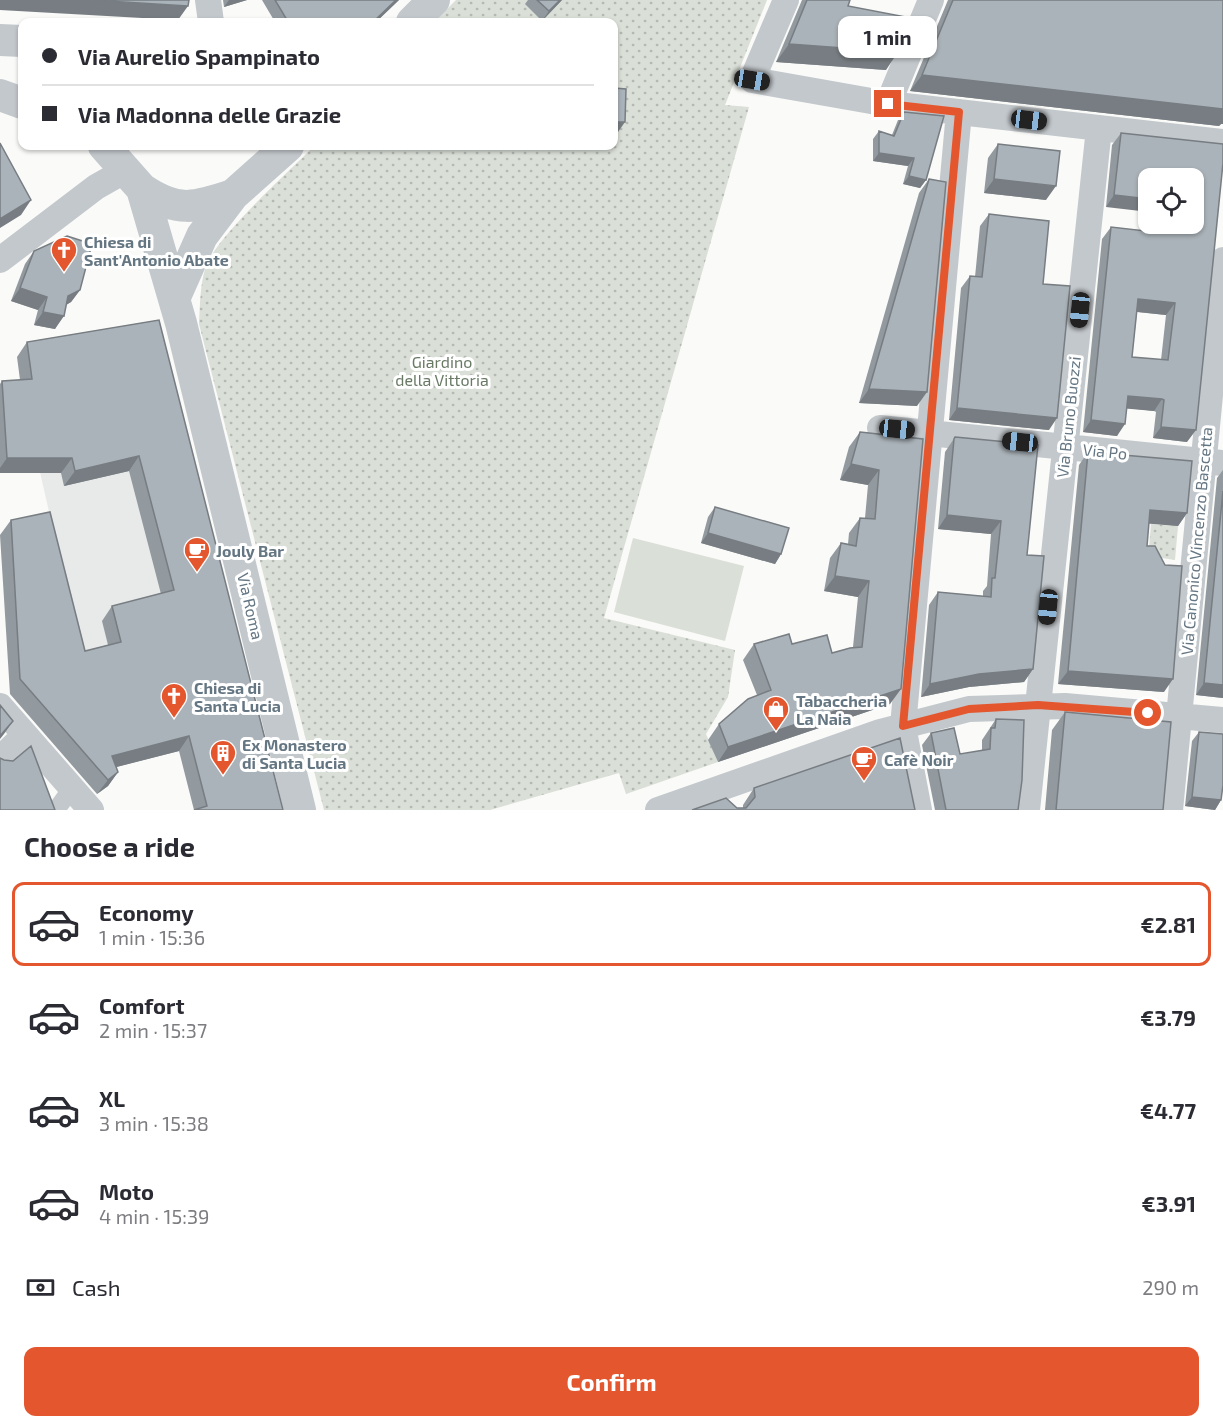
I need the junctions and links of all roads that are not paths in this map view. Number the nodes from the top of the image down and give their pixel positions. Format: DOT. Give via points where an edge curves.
graph roads {
  1 [pos="434,0"];
  2 [pos="786,0"];
  3 [pos="931,0"];
  4 [pos="416,18"];
  5 [pos="0,40"];
  6 [pos="18,41"];
  7 [pos="0,95"];
  8 [pos="18,102"];
  9 [pos="888,104"];
  10 [pos="959,112"];
  11 [pos="1099,128"];
  12 [pos="1223,142"];
  13 [pos="108,150"];
  14 [pos="283,150"];
  15 [pos="134,180"];
  16 [pos="233,195"];
  17 [pos="0,260"];
  18 [pos="1223,260"];
  19 [pos="174,299"];
  20 [pos="880,428"];
  21 [pos="930,433"];
  22 [pos="1065,447"];
  23 [pos="1213,462"];
  24 [pos="1038,705"];
  25 [pos="0,706"];
  26 [pos="1179,715"];
  27 [pos="1223,720"];
  28 [pos="903,726"];
  29 [pos="25,735"];
  30 [pos="0,759"];
  31 [pos="72,788"];
  32 [pos="725,798"];
  33 [pos="56,810"];
  34 [pos="91,810"];
  35 [pos="300,810"];
  36 [pos="658,810"];
  37 [pos="919,810"];
  38 [pos="1026,810"];
  39 [pos="1170,810"];
  1 -- 4 [label="street"];
  2 -- 9 [label="street" via="752,80"];
  3 -- 9 [label="street"];
  5 -- 6 [label="street"];
  7 -- 8 [label="street"];
  9 -- 10 [label="street"];
  10 -- 11 [label="street"];
  10 -- 21 [label="street"];
  11 -- 12 [label="street"];
  11 -- 22 [label="street, Via Bruno Buozzi"];
  13 -- 15 [label="street"];
  14 -- 16 [label="street"];
  15 -- 16 [label="street" via="156,198 180,207 203,205"];
  15 -- 17 [label="street" via="96,188"];
  15 -- 19 [label="street, Via Roma"];
  16 -- 19 [label="street" via="202,236"];
  18 -- 23 [label="street, Via Canonico Vincenzo Bascetta"];
  19 -- 35 [label="street, Via Roma"];
  20 -- 21 [label="street, Via Po"];
  21 -- 22 [label="street, Via Po"];
  21 -- 28 [label="street"];
  22 -- 23 [label="street, Via Po"];
  22 -- 24 [label="street, Via Bruno Buozzi"];
  23 -- 26 [label="street, Via Canonico Vincenzo Bascetta"];
  24 -- 26 [label="street"];
  24 -- 28 [label="street" via="969,709"];
  24 -- 38 [label="street, Via Bruno Buozzi"];
  25 -- 29 [label="street"];
  26 -- 27 [label="street"];
  26 -- 39 [label="street, Via Canonico Vincenzo Bascetta"];
  28 -- 32 [label="street"];
  28 -- 37 [label="street"];
  29 -- 30 [label="street"];
  29 -- 31 [label="street"];
  31 -- 33 [label="street"];
  31 -- 34 [label="street"];
  32 -- 36 [label="street"];
}
